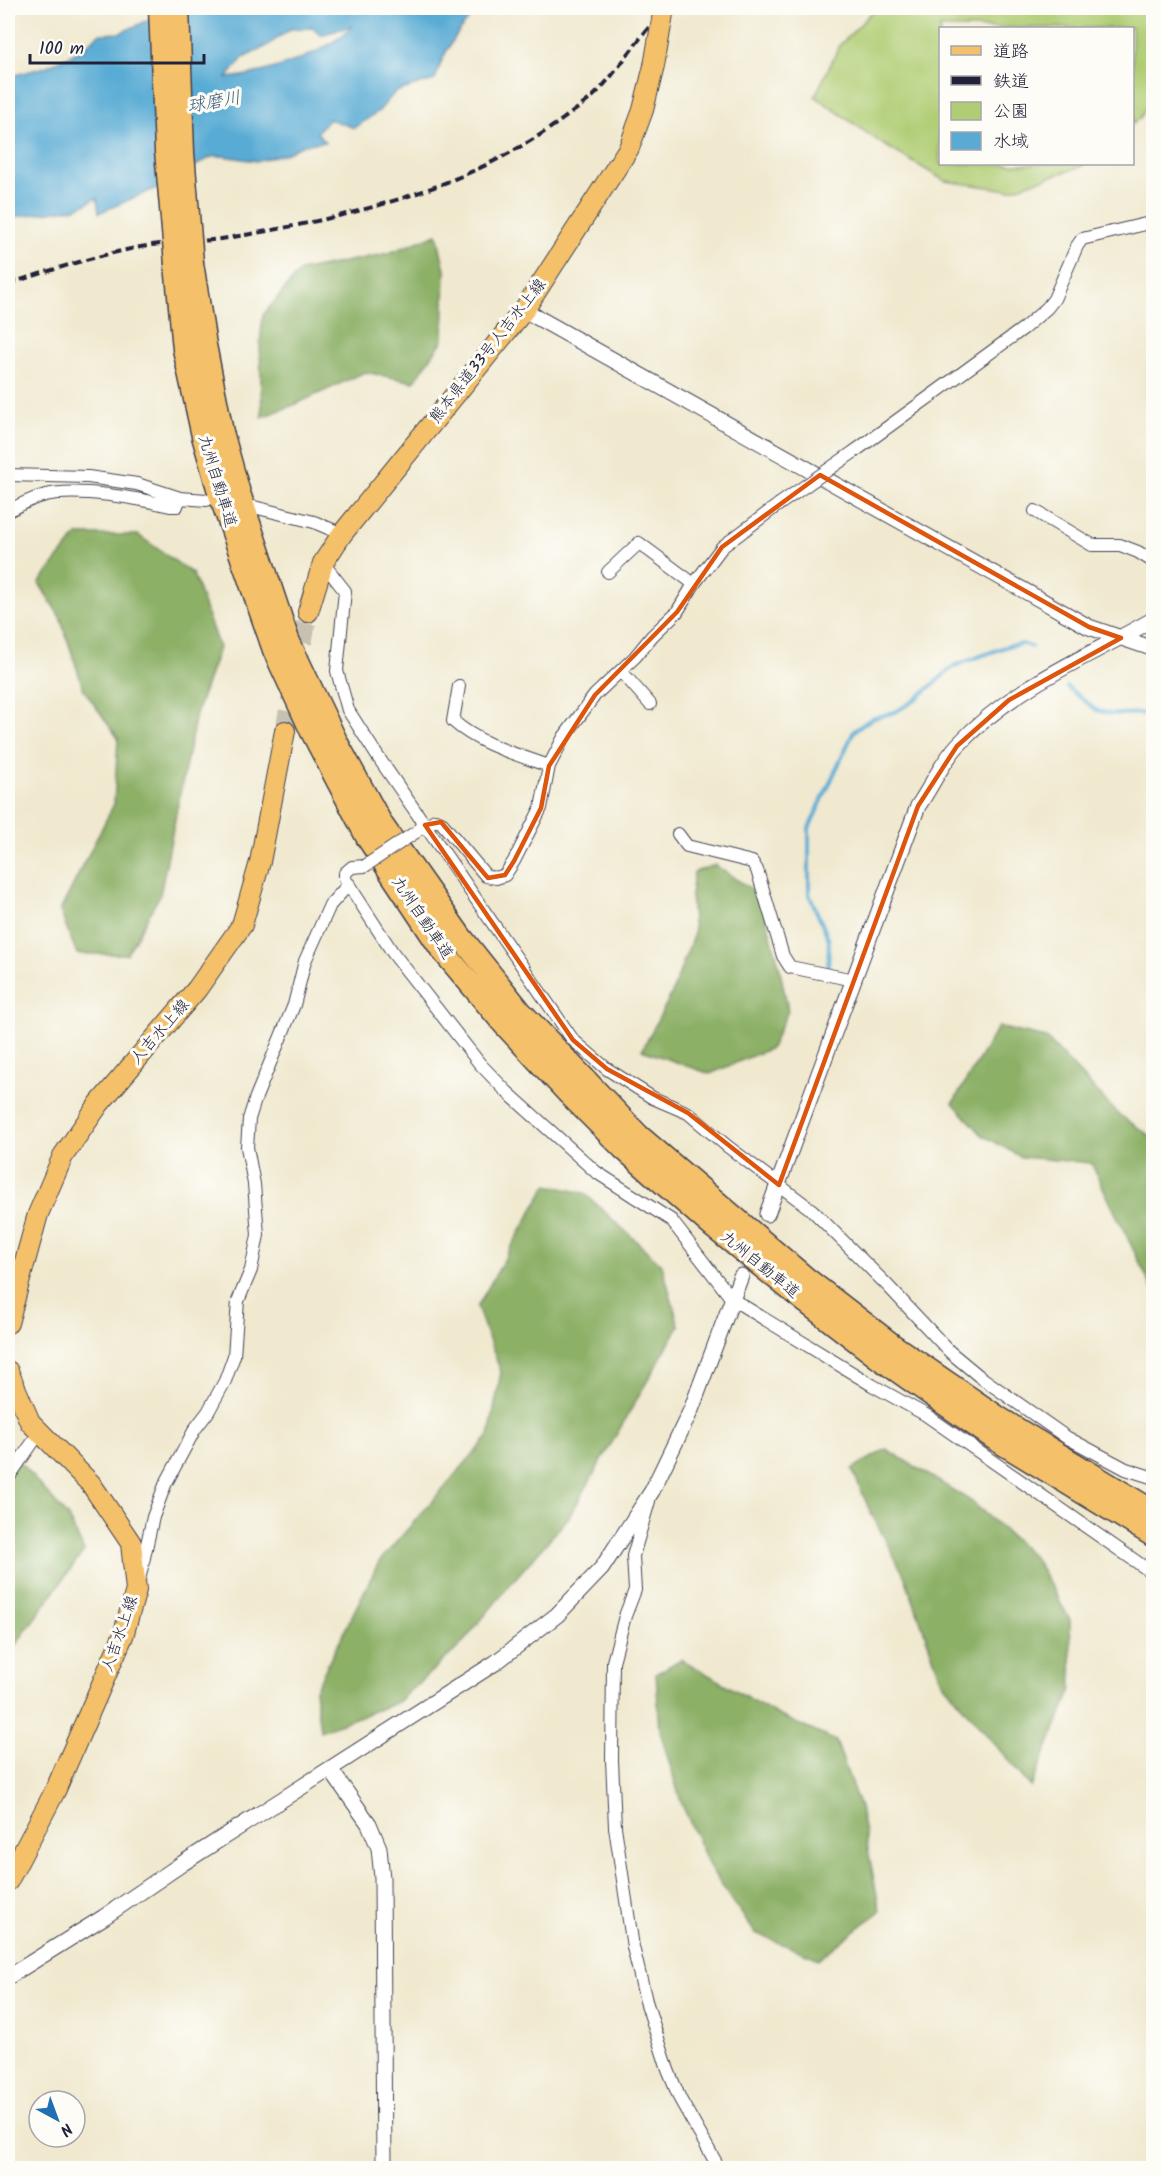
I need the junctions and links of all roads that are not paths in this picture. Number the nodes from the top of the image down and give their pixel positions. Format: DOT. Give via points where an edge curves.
graph roads {
  1 [pos="160,8"];
  2 [pos="178,8"];
  3 [pos="664,8"];
  4 [pos="1154,222"];
  5 [pos="184,264"];
  6 [pos="524,310"];
  7 [pos="8,475"];
  8 [pos="180,498"];
  9 [pos="207,500"];
  10 [pos="254,507"];
  11 [pos="1035,511"];
  12 [pos="8,512"];
  13 [pos="342,534"];
  14 [pos="1154,562"];
  15 [pos="323,563"];
  16 [pos="608,572"];
  17 [pos="694,584"];
  18 [pos="308,612"];
  19 [pos="1154,619"];
  20 [pos="1121,638"];
  21 [pos="1154,649"];
  22 [pos="621,671"];
  23 [pos="459,686"];
  24 [pos="650,704"];
  25 [pos="285,731"];
  26 [pos="549,766"];
  27 [pos="420,829"];
  28 [pos="678,834"];
  29 [pos="349,884"];
  30 [pos="854,980"];
  31 [pos="779,1185"];
  32 [pos="767,1214"];
  33 [pos="741,1276"];
  34 [pos="732,1299"];
  35 [pos="8,1323"];
  36 [pos="8,1371"];
  37 [pos="40,1432"];
  38 [pos="8,1478"];
  39 [pos="1154,1478"];
  40 [pos="652,1491"];
  41 [pos="1154,1512"];
  42 [pos="1154,1536"];
  43 [pos="1154,1574"];
  44 [pos="136,1590"];
  45 [pos="330,1769"];
  46 [pos="10,1873"];
  47 [pos="8,1977"];
  48 [pos="384,2169"];
  49 [pos="719,2169"];
  1 -- 5 [label="highway, 九州自動車道, bridge" via="166,151"];
  2 -- 5 [label="highway, 九州自動車道, bridge"];
  3 -- 6 [label="main road, 熊本県道33号人吉水上線, bridge" via="654,66 629,148"];
  4 -- 17 [label="street, bridge" via="1082,239 1047,308 722,547"];
  5 -- 41 [label="highway, 九州自動車道" via="222,432 288,640 382,825 461,937 520,1011 639,1136 783,1259 891,1344 1002,1420"];
  5 -- 42 [label="highway, 九州自動車道" via="184,349 203,436 274,650 368,837 442,950 569,1094 623,1148 712,1226 797,1295 992,1437"];
  6 -- 13 [label="main road, 熊本県道33号人吉水上線"];
  6 -- 20 [label="street" via="1089,627"];
  7 -- 8 [label="street" via="88,477 128,483"];
  8 -- 9 [label="street"];
  8 -- 12 [label="street" via="177,506 170,506 116,496 66,493 36,498"];
  10 -- 13 [label="street" via="314,522"];
  11 -- 14 [label="street" via="1092,544 1120,545"];
  13 -- 15 [label="main road, 熊本県道33号人吉水上線"];
  15 -- 18 [label="main road, 熊本県道33号人吉水上線"];
  15 -- 27 [label="street" via="345,591 337,671 348,710"];
  16 -- 17 [label="street" via="639,543"];
  17 -- 22 [label="street" via="677,612"];
  19 -- 20 [label="street"];
  20 -- 21 [label="street"];
  20 -- 30 [label="street" via="1059,668 1009,700 957,746 918,806"];
  22 -- 24 [label="street"];
  22 -- 26 [label="street" via="595,695 564,737"];
  23 -- 26 [label="street" via="453,721 480,740"];
  25 -- 35 [label="main road, 人吉水上線" via="260,862 242,925 197,989 99,1104 63,1156 38,1214"];
  26 -- 27 [label="street" via="541,808 505,875 486,876 441,822 435,820"];
  27 -- 29 [label="street, bridge" via="365,866 352,867 344,876"];
  27 -- 31 [label="street" via="573,1040 607,1069 653,1098 688,1113"];
  28 -- 30 [label="street" via="687,846 752,862 783,957 790,967"];
  29 -- 34 [label="street" via="393,953 480,1064 596,1172 671,1220"];
  29 -- 44 [label="street" via="330,905 305,961 294,1005 249,1119 248,1147 258,1235 251,1270 238,1300 234,1356 225,1381 165,1485 153,1517"];
  30 -- 31 [label="street"];
  31 -- 32 [label="street"];
  31 -- 39 [label="street" via="812,1210 950,1352 979,1376 1066,1437 1126,1469"];
  33 -- 34 [label="street"];
  34 -- 40 [label="street" via="691,1410"];
  34 -- 43 [label="street" via="926,1415"];
  36 -- 37 [label="main road, 人吉水上線" via="30,1422"];
  37 -- 38 [label="street"];
  37 -- 44 [label="main road, 人吉水上線" via="91,1484 131,1544"];
  40 -- 45 [label="street" via="602,1568 557,1615 495,1663"];
  40 -- 49 [label="street" via="633,1556 635,1590 613,1662 615,1827 633,1947 646,2001 680,2099"];
  44 -- 46 [label="main road, 人吉水上線" via="123,1636 55,1791"];
  45 -- 47 [label="street"];
  45 -- 48 [label="street" via="369,1824 379,1848"];
}
